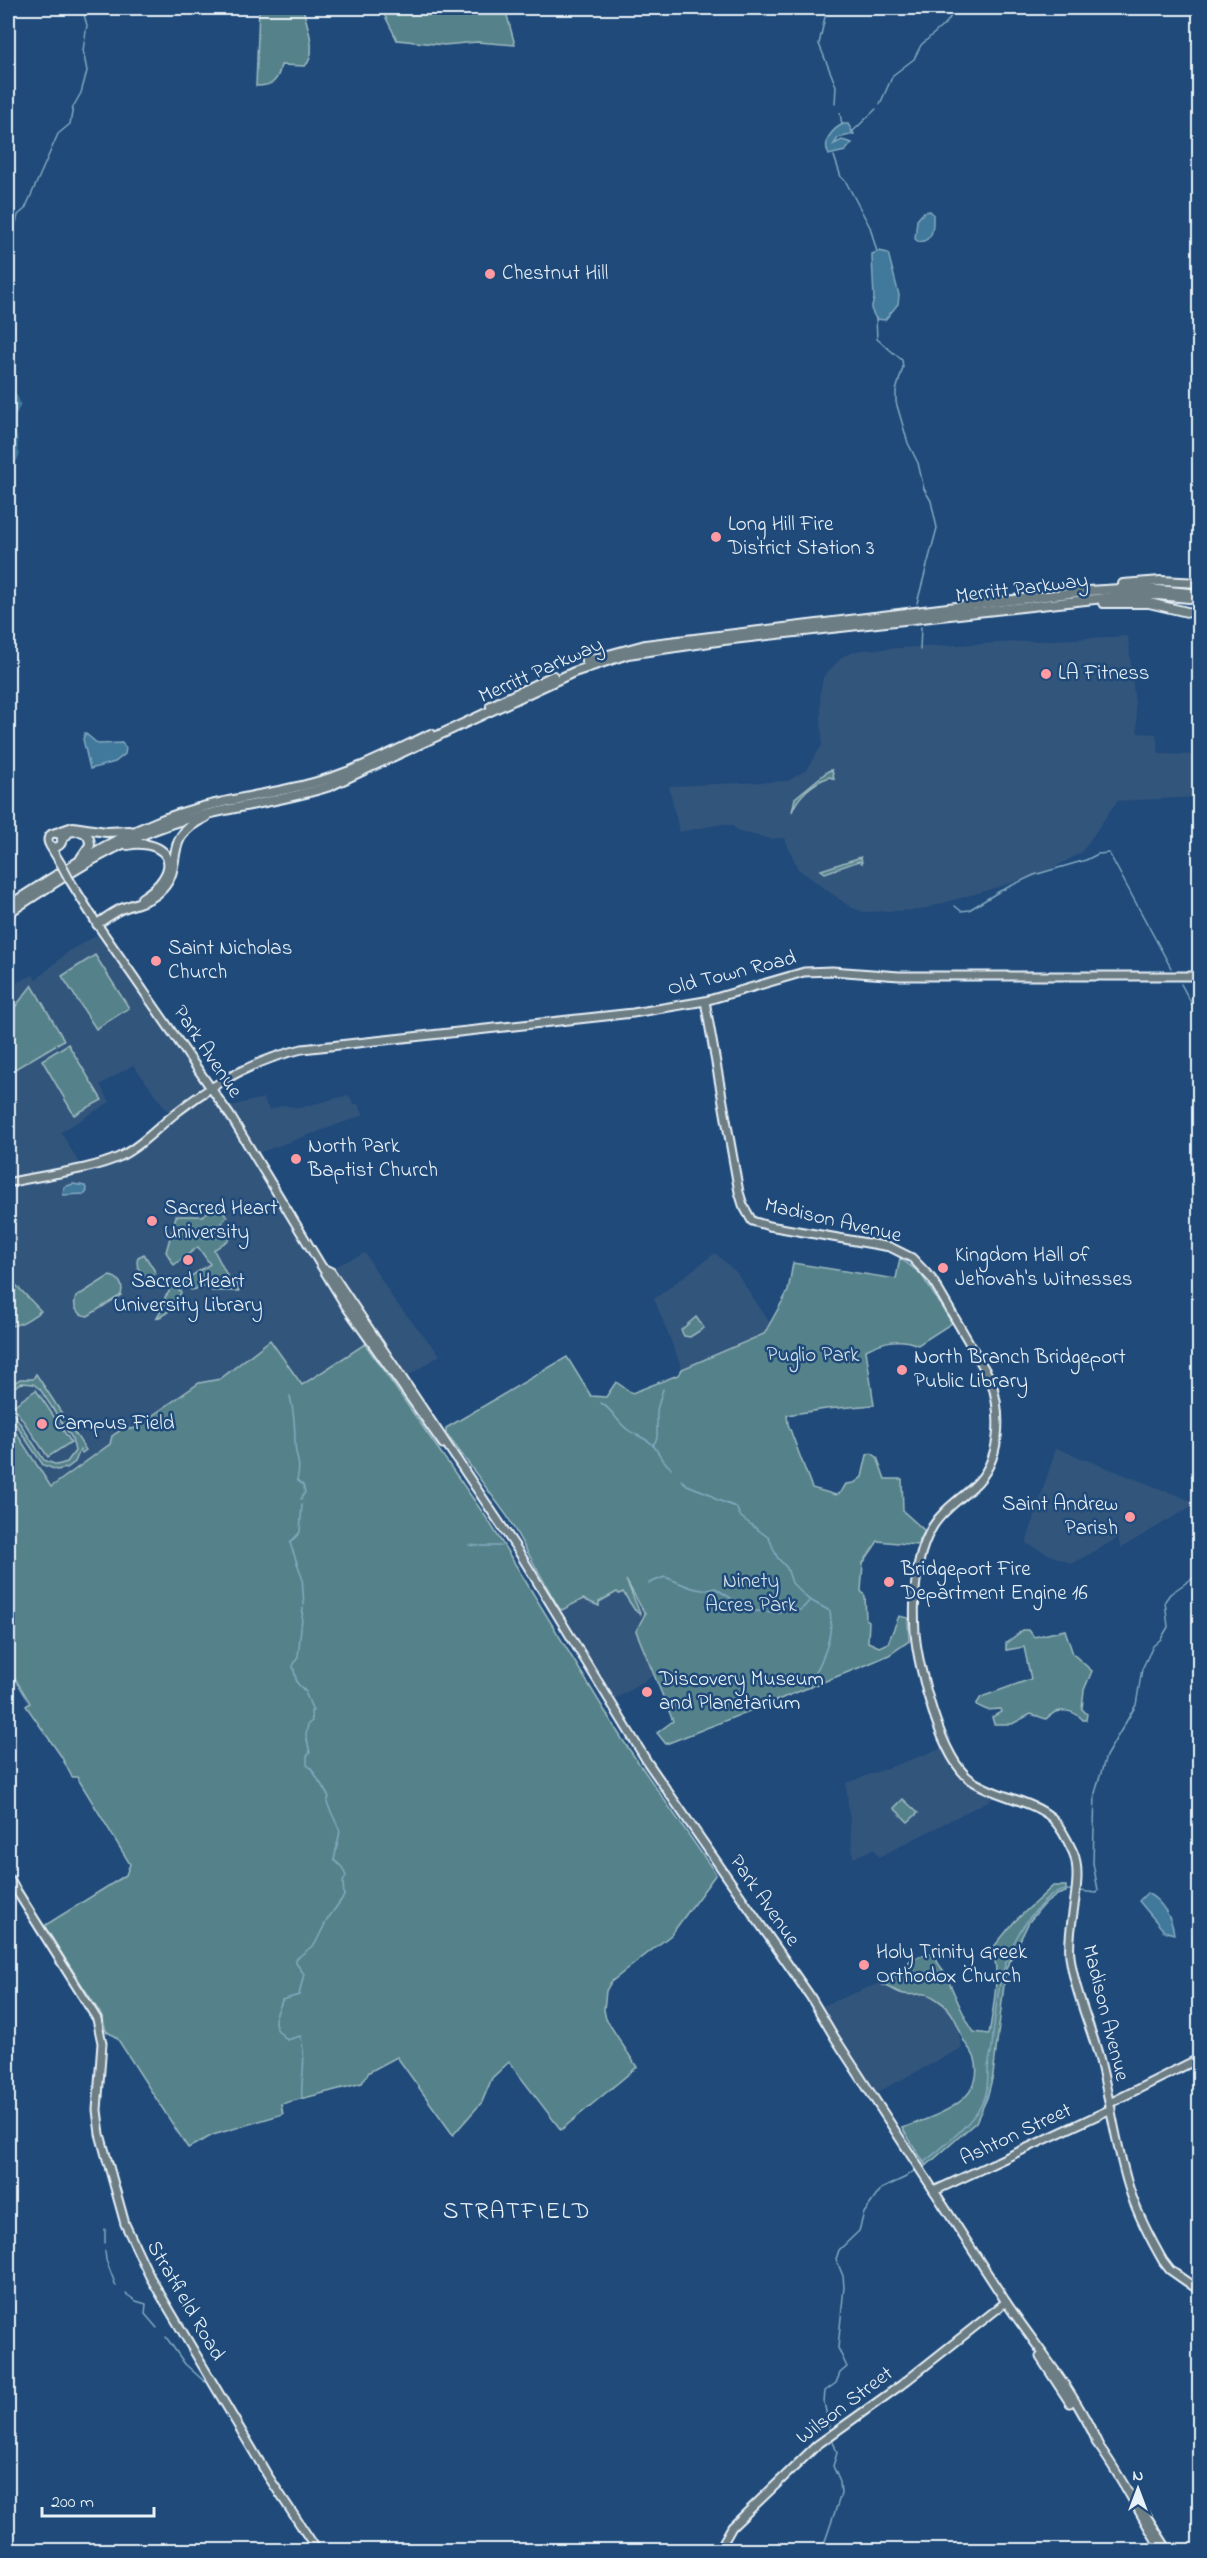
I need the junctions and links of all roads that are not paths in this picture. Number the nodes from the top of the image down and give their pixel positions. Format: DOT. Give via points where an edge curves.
graph roads {
  1 [pos="1200,583"];
  2 [pos="1088,591"];
  3 [pos="1200,594"];
  4 [pos="1200,600"];
  5 [pos="1057,604"];
  6 [pos="1200,615"];
  7 [pos="224,810"];
  8 [pos="154,822"];
  9 [pos="56,842"];
  10 [pos="104,854"];
  11 [pos="76,863"];
  12 [pos="134,904"];
  13 [pos="8,906"];
  14 [pos="8,913"];
  15 [pos="97,924"];
  16 [pos="1200,976"];
  17 [pos="705,1001"];
  18 [pos="211,1086"];
  19 [pos="8,1183"];
  20 [pos="8,1877"];
  21 [pos="1200,2058"];
  22 [pos="1110,2106"];
  23 [pos="934,2191"];
  24 [pos="1200,2291"];
  25 [pos="1006,2302"];
  26 [pos="1137,2506"];
  27 [pos="317,2550"];
  28 [pos="719,2550"];
  29 [pos="1162,2550"];
  30 [pos="1168,2550"];
  1 -- 2 [label="highway" via="1135,582"];
  2 -- 3 [label="highway, Merritt Parkway" via="1147,588"];
  2 -- 8 [label="highway, Merritt Parkway" via="626,649 567,670 348,771"];
  4 -- 5 [label="highway, Merritt Parkway" via="1140,595"];
  5 -- 6 [label="highway" via="1149,603"];
  5 -- 7 [label="highway, Merritt Parkway" via="628,654 574,672 330,786"];
  7 -- 10 [label="highway, Merritt Parkway" via="159,828"];
  7 -- 12 [label="highway" via="189,827 178,842 165,885 154,896"];
  8 -- 9 [label="highway" via="127,832 73,827"];
  8 -- 11 [label="highway, Merritt Parkway"];
  9 -- 11 [label="highway" via="75,830 88,837 90,845"];
  9 -- 15 [label="main road, Park Avenue, bridge" via="59,861"];
  10 -- 12 [label="highway" via="141,843 155,846 165,855 164,877"];
  10 -- 14 [label="highway, Merritt Parkway"];
  11 -- 13 [label="highway, Merritt Parkway"];
  12 -- 15 [label="highway"];
  15 -- 18 [label="main road, Park Avenue"];
  16 -- 17 [label="main road, Old Town Road" via="899,976 820,971 796,974"];
  17 -- 18 [label="main road, Old Town Road" via="592,1018 302,1049 265,1060"];
  17 -- 22 [label="main road, Madison Avenue" via="739,1192 752,1221 890,1247 912,1258 932,1279 991,1380 998,1424 990,1466 974,1487 937,1520 922,1550 915,1614 918,1660 950,1756 969,1779 1050,1817 1060,1827 1074,1855 1077,1869 1070,1957"];
  18 -- 19 [label="main road, Old Town Road" via="119,1156"];
  18 -- 23 [label="main road, Park Avenue" via="325,1274 517,1549 648,1763 810,1996"];
  20 -- 27 [label="main road, Stratfield Road" via="97,2019 102,2043 97,2110 100,2134 132,2242 242,2432"];
  21 -- 22 [label="main road, Ashton Street"];
  22 -- 23 [label="main road, Ashton Street"];
  22 -- 24 [label="main road, Madison Avenue" via="1130,2193 1143,2221 1165,2264"];
  23 -- 25 [label="main road, Park Avenue"];
  25 -- 26 [label="main road, Park Avenue" via="1051,2365"];
  25 -- 28 [label="main road, Wilson Street" via="798,2462 732,2527"];
  26 -- 29 [label="main road, Park Avenue"];
  26 -- 30 [label="main road, Park Avenue"];
}
